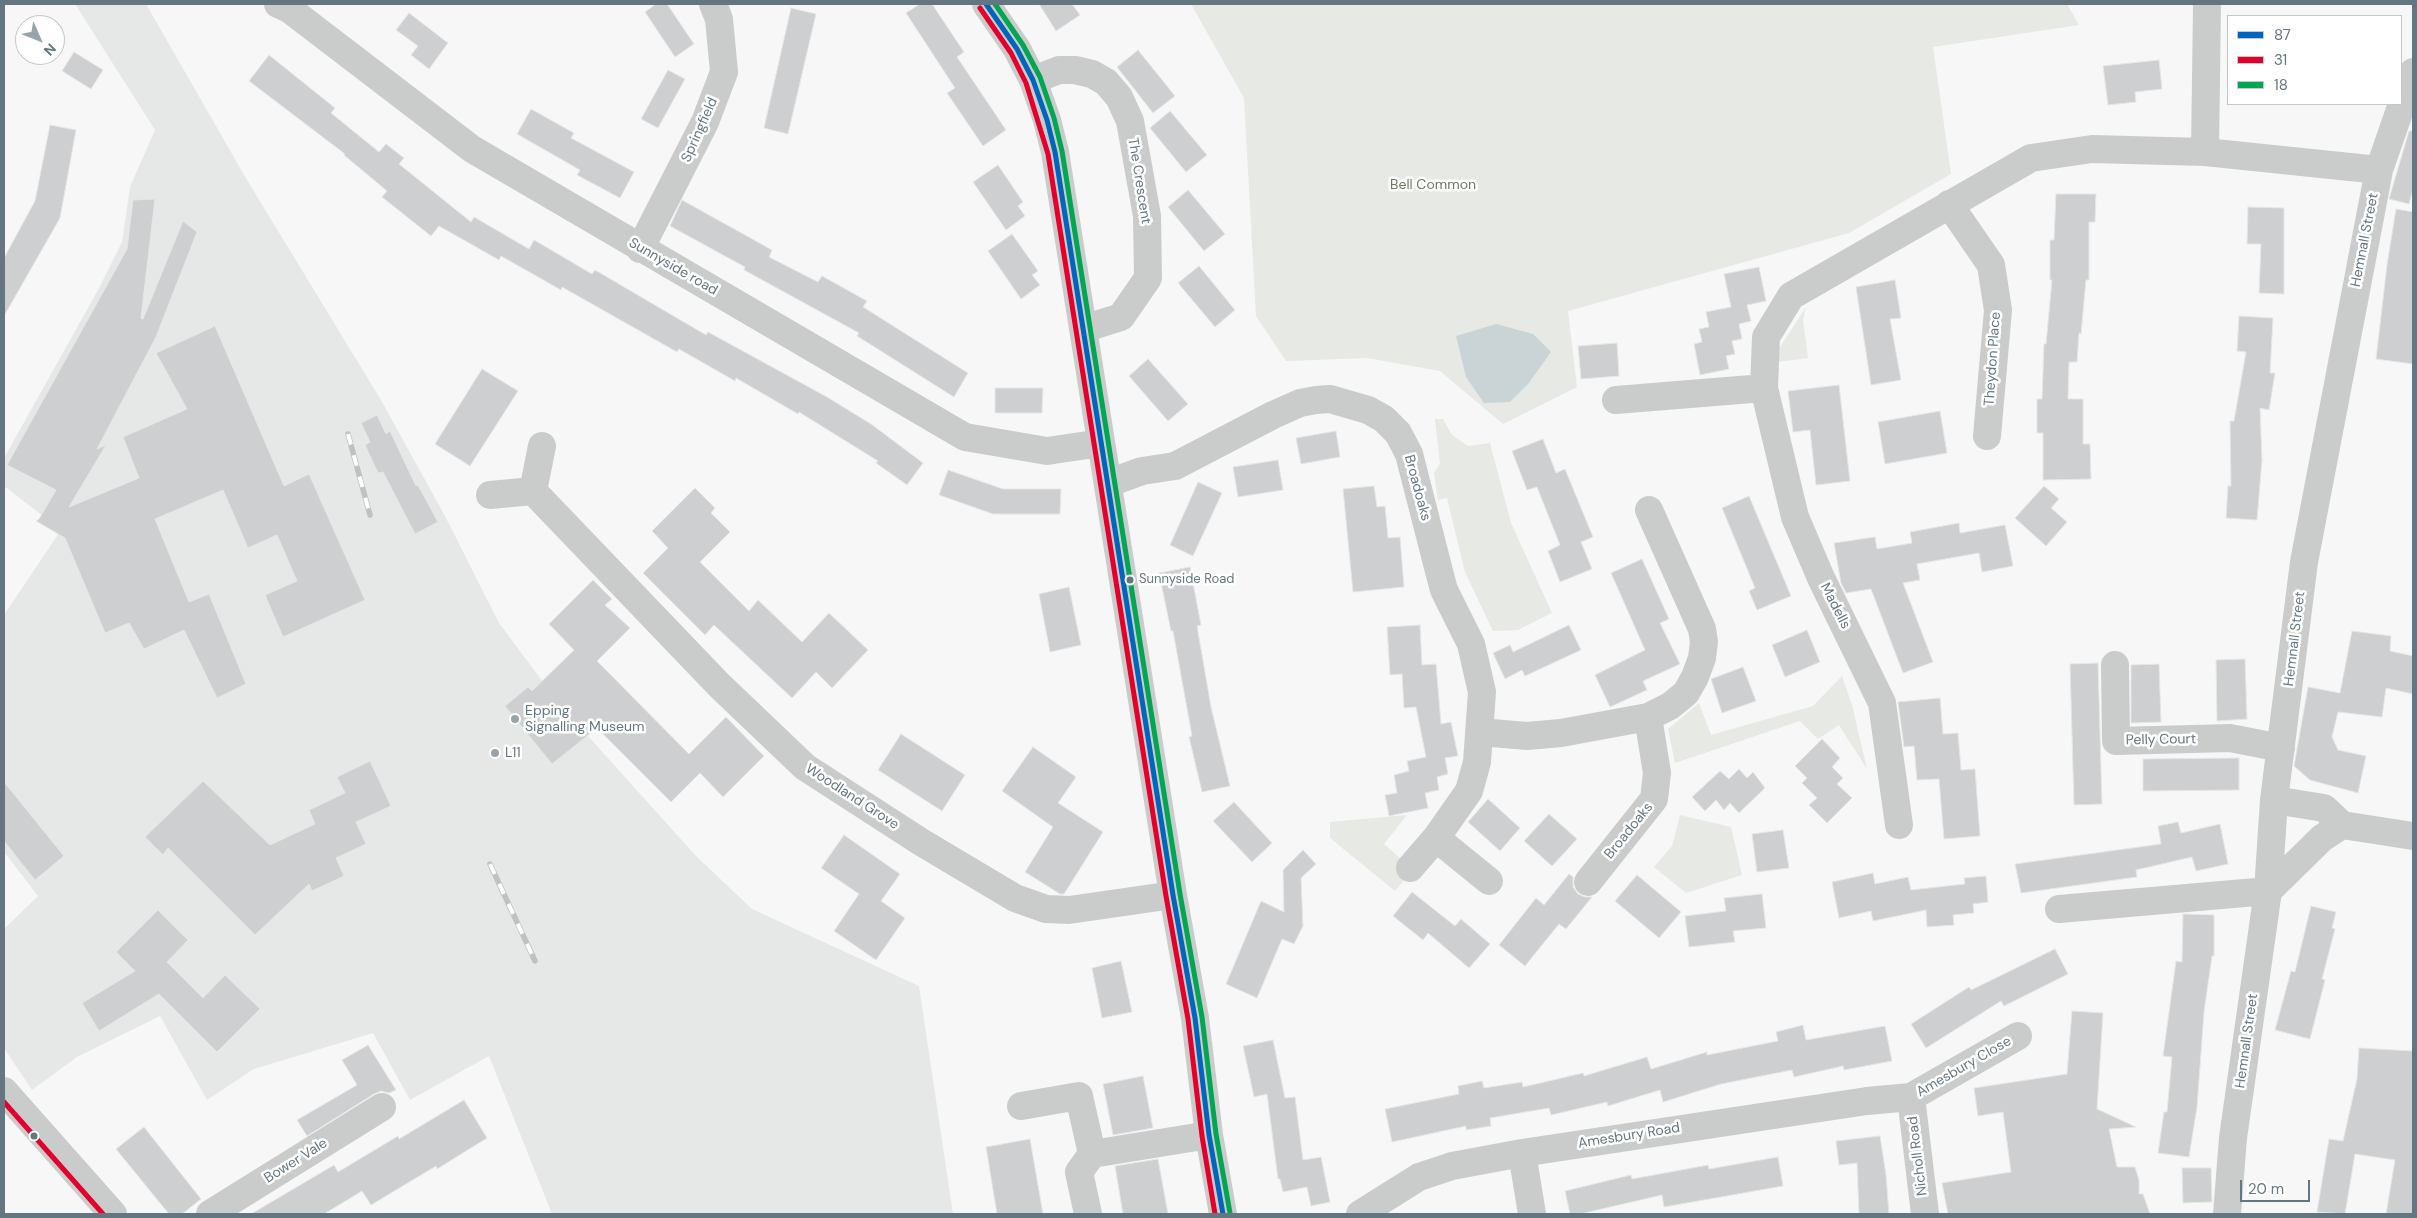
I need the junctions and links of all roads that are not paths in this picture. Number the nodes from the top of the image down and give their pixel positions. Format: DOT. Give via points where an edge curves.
graph roads {
  1 [pos="278,4"];
  2 [pos="713,4"];
  3 [pos="986,4"];
  4 [pos="2207,4"];
  5 [pos="2413,72"];
  6 [pos="1033,80"];
  7 [pos="2402,104"];
  8 [pos="2402,105"];
  9 [pos="2205,152"];
  10 [pos="2379,170"];
  11 [pos="1949,204"];
  12 [pos="640,248"];
  13 [pos="1083,329"];
  14 [pos="1764,388"];
  15 [pos="1616,400"];
  16 [pos="1987,436"];
  17 [pos="1101,443"];
  18 [pos="542,446"];
  19 [pos="1109,483"];
  20 [pos="533,491"];
  21 [pos="490,495"];
  22 [pos="1649,510"];
  23 [pos="2115,665"];
  24 [pos="1648,717"];
  25 [pos="1480,732"];
  26 [pos="2280,748"];
  27 [pos="2274,800"];
  28 [pos="1899,825"];
  29 [pos="2342,825"];
  30 [pos="2413,836"];
  31 [pos="1436,838"];
  32 [pos="1410,868"];
  33 [pos="1488,881"];
  34 [pos="1588,882"];
  35 [pos="2268,891"];
  36 [pos="1173,895"];
  37 [pos="2059,909"];
  38 [pos="2018,1036"];
  39 [pos="5,1095"];
  40 [pos="1911,1097"];
  41 [pos="1021,1106"];
  42 [pos="382,1107"];
  43 [pos="1209,1135"];
  44 [pos="1522,1153"];
  45 [pos="1092,1154"];
  46 [pos="113,1214"];
  47 [pos="210,1214"];
  48 [pos="1088,1214"];
  49 [pos="1223,1214"];
  50 [pos="1360,1214"];
  51 [pos="1532,1214"];
  52 [pos="1925,1214"];
  53 [pos="2227,1214"];
  1 -- 12 [label="street, Sunnyside road" via="289,9 472,149"];
  2 -- 12 [label="street, Springfield" via="719,19 724,72 706,122"];
  3 -- 6 [label="street" via="1017,49"];
  4 -- 9 [label="street"];
  5 -- 7 [label="street, Hemnall Street"];
  6 -- 13 [label="street" via="1055,152"];
  6 -- 13 [label="street, The Crescent" via="1059,70 1092,74 1106,82 1119,97 1130,121 1147,216 1148,278 1121,317"];
  8 -- 10 [label="street, Hemnall Street"];
  9 -- 10 [label="street"];
  9 -- 11 [label="street" via="2092,149 2031,158"];
  10 -- 26 [label="street, Hemnall Street" via="2304,562"];
  11 -- 14 [label="street, Madells" via="1791,296 1766,337"];
  11 -- 16 [label="street, Theydon Place" via="1991,264 1998,310"];
  12 -- 17 [label="street, Sunnyside road" via="965,437 1047,451"];
  13 -- 17 [label="street"];
  14 -- 15 [label="street"];
  14 -- 28 [label="street, Madells" via="1795,516 1821,578 1882,703"];
  17 -- 19 [label="street"];
  18 -- 20 [label="street"];
  19 -- 25 [label="street, Broadoaks" via="1142,471 1175,466 1300,403 1330,399 1368,410 1384,419 1398,433 1409,454 1444,590 1471,644 1482,692"];
  19 -- 36 [label="street"];
  20 -- 21 [label="street"];
  20 -- 36 [label="street, Woodland Grove" via="719,685 805,768 921,842 1016,898 1046,909 1069,910"];
  22 -- 24 [label="street" via="1702,629 1704,642 1695,678 1686,693"];
  23 -- 26 [label="street, Pelly Court" via="2116,741 2230,738"];
  24 -- 25 [label="street" via="1561,733 1526,736"];
  24 -- 34 [label="street, Broadoaks" via="1657,773 1654,799"];
  25 -- 31 [label="street, Broadoaks" via="1477,762 1469,791"];
  26 -- 27 [label="street, Hemnall Street"];
  27 -- 29 [label="street" via="2324,808"];
  27 -- 35 [label="street, Hemnall Street"];
  29 -- 30 [label="street"];
  29 -- 35 [label="street" via="2322,838"];
  31 -- 32 [label="street, Broadoaks"];
  31 -- 33 [label="street"];
  35 -- 37 [label="street"];
  35 -- 53 [label="street, Hemnall Street" via="2233,1138"];
  36 -- 43 [label="street" via="1195,1018"];
  38 -- 40 [label="street, Amesbury Close"];
  39 -- 46 [label="street"];
  40 -- 44 [label="street, Amesbury Road" via="1857,1102"];
  40 -- 52 [label="street, Nicholl Road"];
  41 -- 45 [label="street" via="1079,1096"];
  42 -- 47 [label="street, Bower Vale"];
  43 -- 45 [label="street"];
  43 -- 49 [label="street"];
  44 -- 50 [label="street, Amesbury Road" via="1452,1166 1419,1177"];
  44 -- 51 [label="street"];
  45 -- 48 [label="street" via="1079,1172"];
}
